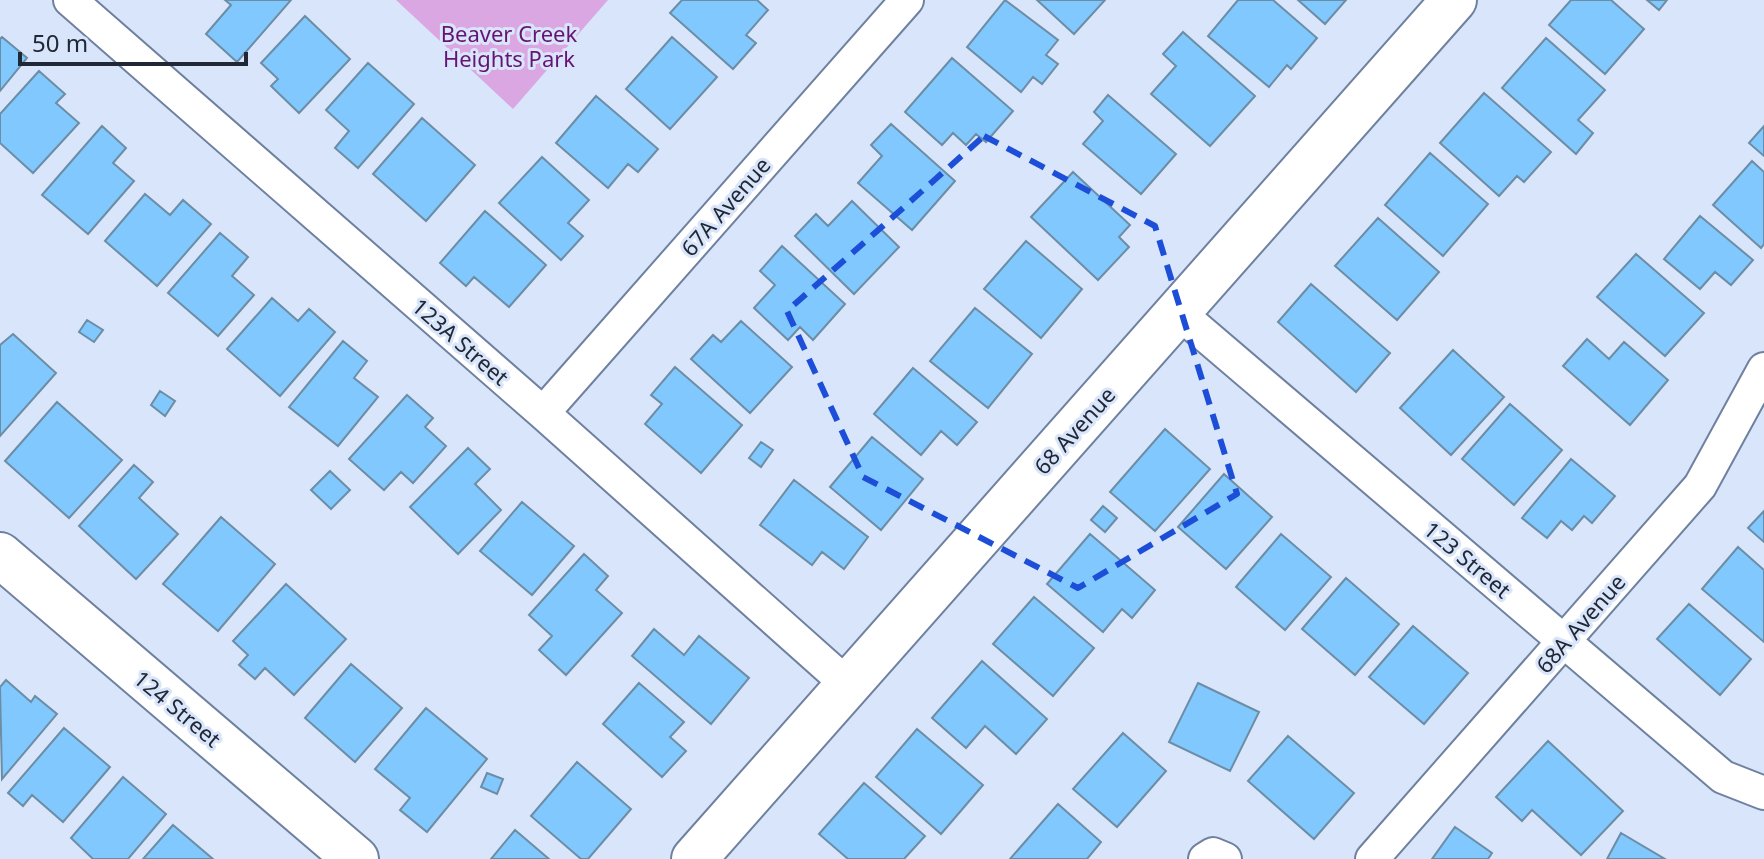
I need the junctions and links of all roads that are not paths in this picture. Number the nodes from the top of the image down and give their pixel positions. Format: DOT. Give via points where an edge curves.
graph roads {
  1 [pos="70,0"];
  2 [pos="907,0"];
  3 [pos="1454,0"];
  4 [pos="1178,312"];
  5 [pos="1764,369"];
  6 [pos="543,413"];
  7 [pos="0,555"];
  8 [pos="1566,641"];
  9 [pos="848,685"];
  10 [pos="1764,793"];
  11 [pos="356,859"];
  12 [pos="694,859"];
  13 [pos="1205,859"];
  14 [pos="1225,859"];
  15 [pos="1372,859"];
  1 -- 6 [label="street, 123A Street"];
  2 -- 6 [label="street, 67A Avenue"];
  3 -- 4 [label="street, 68 Avenue"];
  4 -- 8 [label="street, 123 Street"];
  4 -- 9 [label="street, 68 Avenue"];
  5 -- 8 [label="street, 68A Avenue" via="1700,486"];
  6 -- 9 [label="street, 123A Street"];
  7 -- 11 [label="street, 124 Street"];
  8 -- 10 [label="street, 123 Street" via="1723,777"];
  8 -- 15 [label="street, 68A Avenue"];
  9 -- 12 [label="street, 68 Avenue"];
  13 -- 14 [label="street" via="1213,854"];
}
